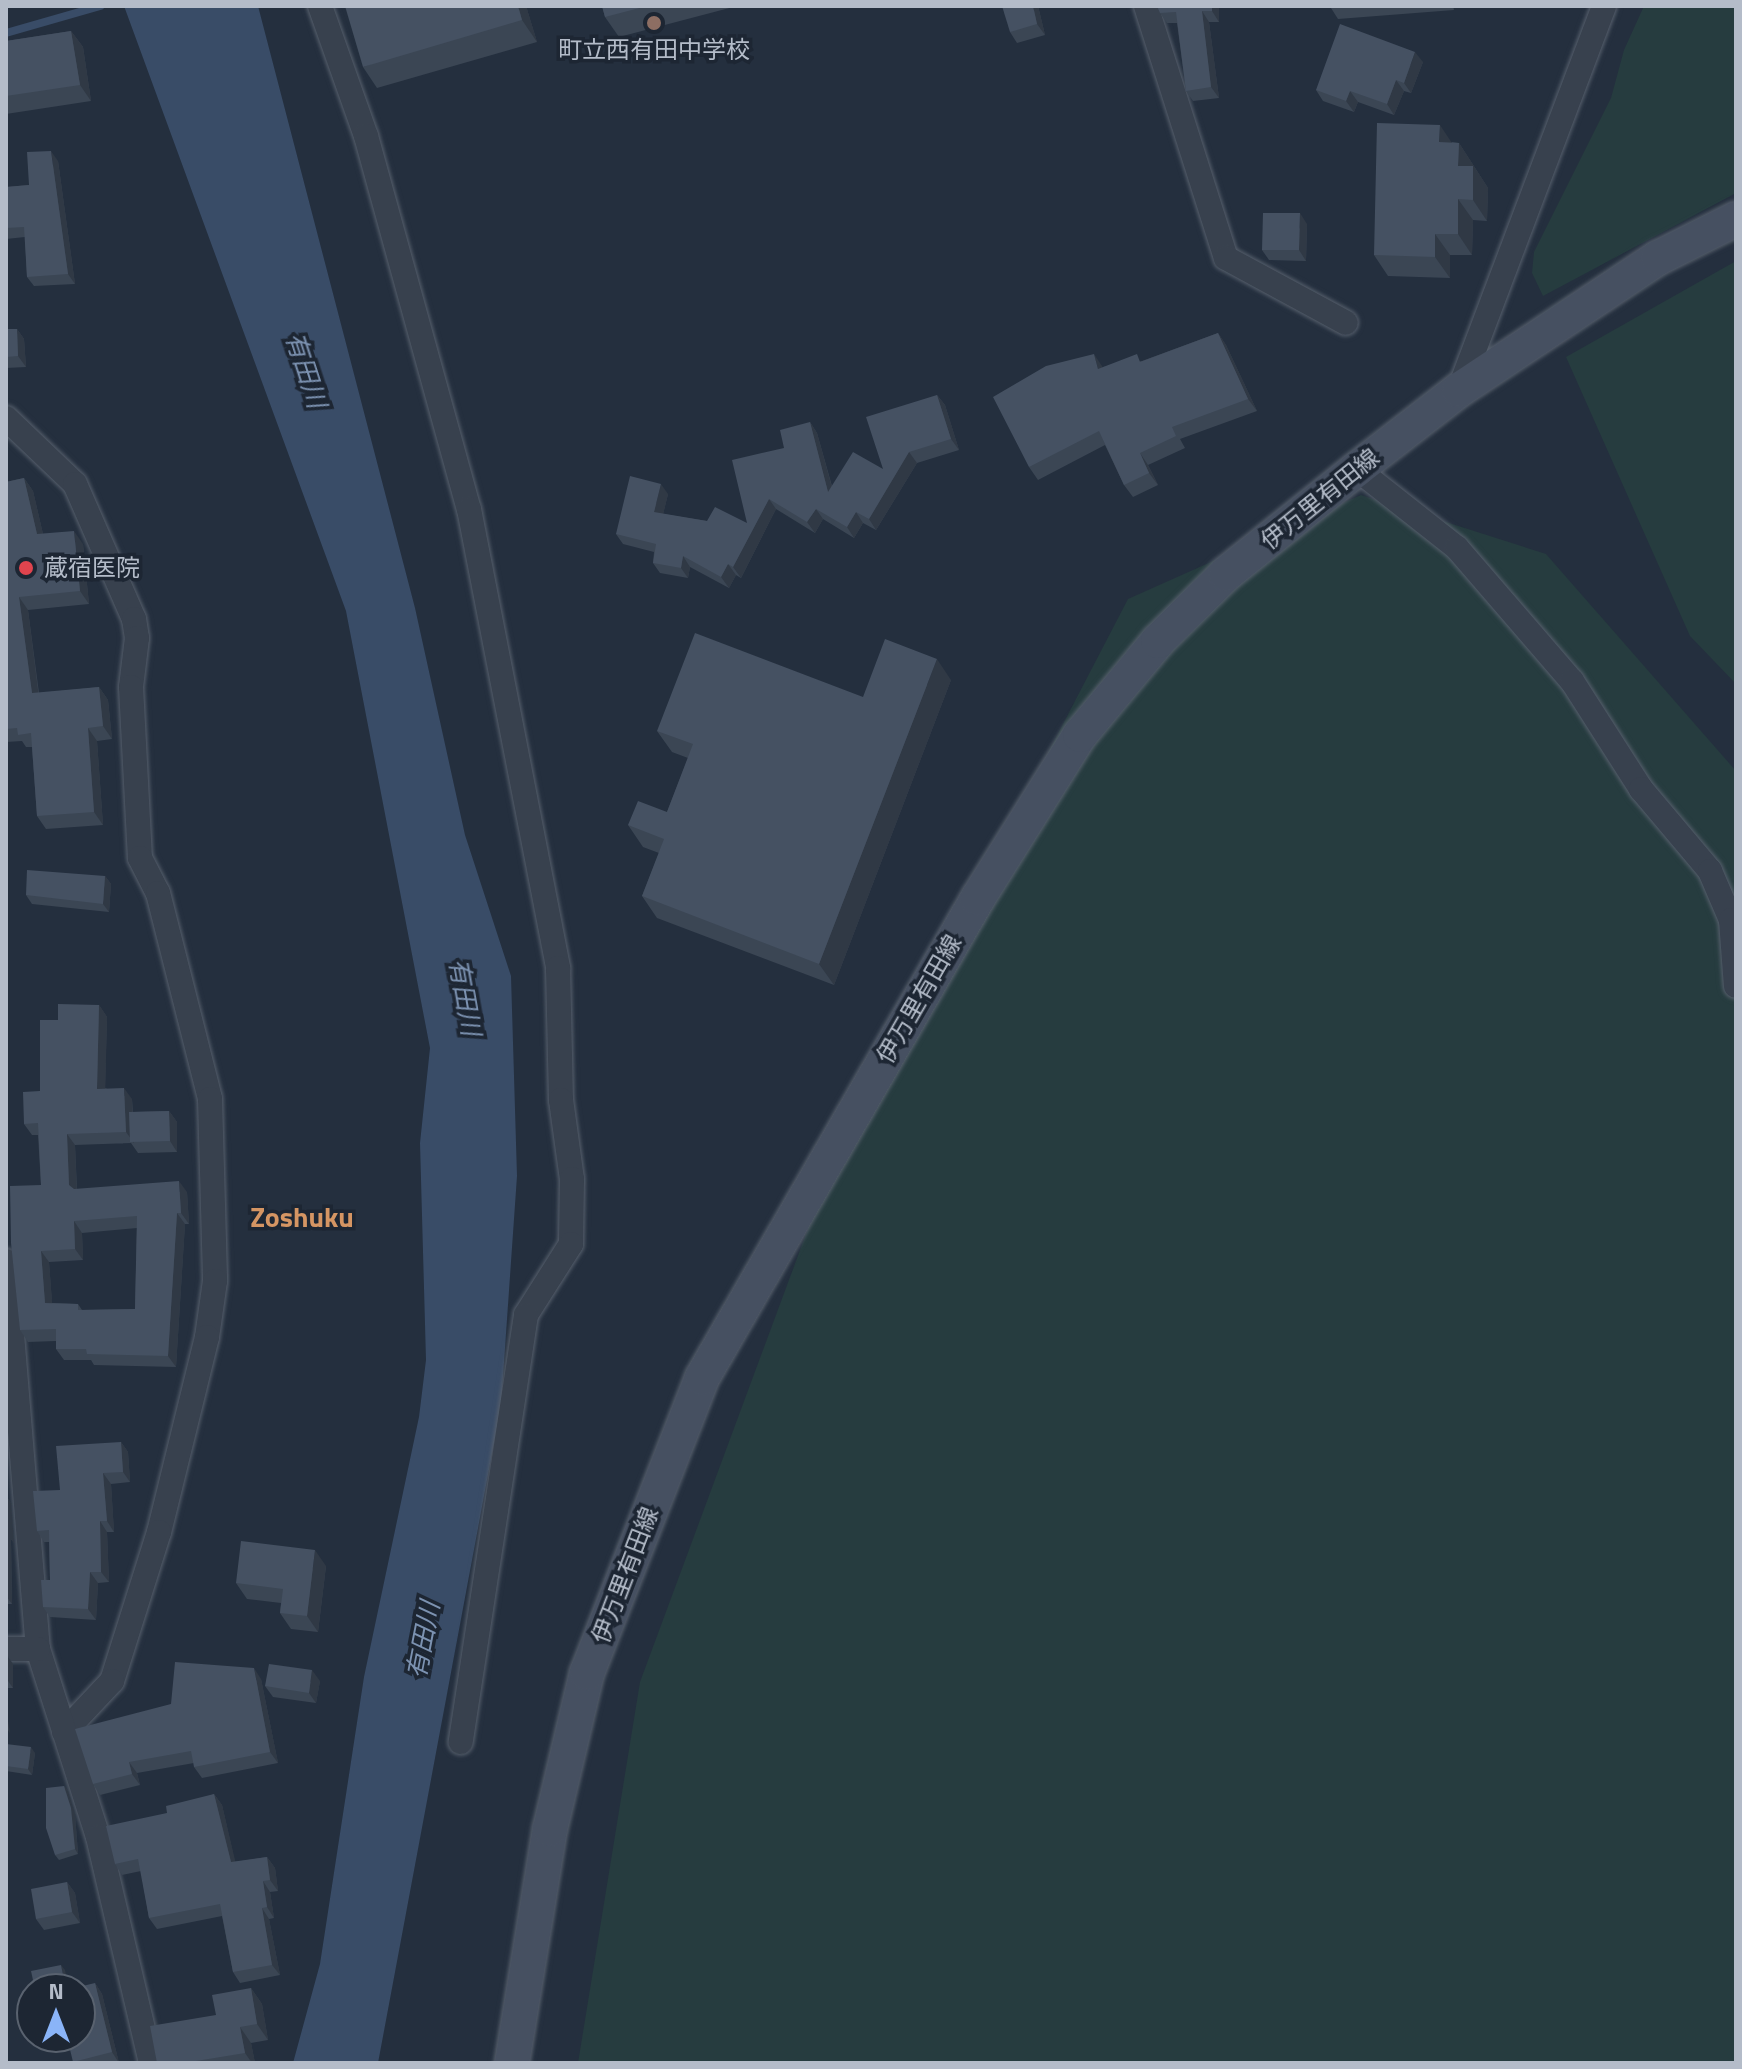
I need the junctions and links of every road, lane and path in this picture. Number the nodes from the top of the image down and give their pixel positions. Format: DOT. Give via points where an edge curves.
graph roads {
  1 [pos="320,6"];
  2 [pos="1146,6"];
  3 [pos="1604,6"];
  4 [pos="1736,219"];
  5 [pos="1346,323"];
  6 [pos="1459,390"];
  7 [pos="6,418"];
  8 [pos="1357,469"];
  9 [pos="1736,986"];
  10 [pos="6,1261"];
  11 [pos="6,1649"];
  12 [pos="38,1649"];
  13 [pos="64,1732"];
  14 [pos="461,1742"];
  15 [pos="151,2063"];
  16 [pos="512,2063"];
  1 -- 14 [label="street" via="366,136 469,509 558,968 571,1244 526,1315"];
  2 -- 5 [label="street" via="1226,258"];
  3 -- 6 [label="street"];
  4 -- 6 [label="main road, 伊万里有田線" via="1658,258"];
  6 -- 8 [label="main road, 伊万里有田線"];
  7 -- 13 [label="street" via="75,484 134,619 131,687 140,858 158,893 210,1099 215,1281 207,1337 159,1532 112,1681"];
  8 -- 9 [label="street" via="1457,548 1572,681 1641,789 1710,871 1731,920"];
  8 -- 16 [label="main road, 伊万里有田線" via="1226,574 1158,641 1080,735 978,898 738,1308 702,1378 587,1673 550,1829"];
  10 -- 12 [label="street"];
  11 -- 12 [label="street"];
  12 -- 13 [label="street"];
  13 -- 15 [label="street" via="98,1837"];
}
